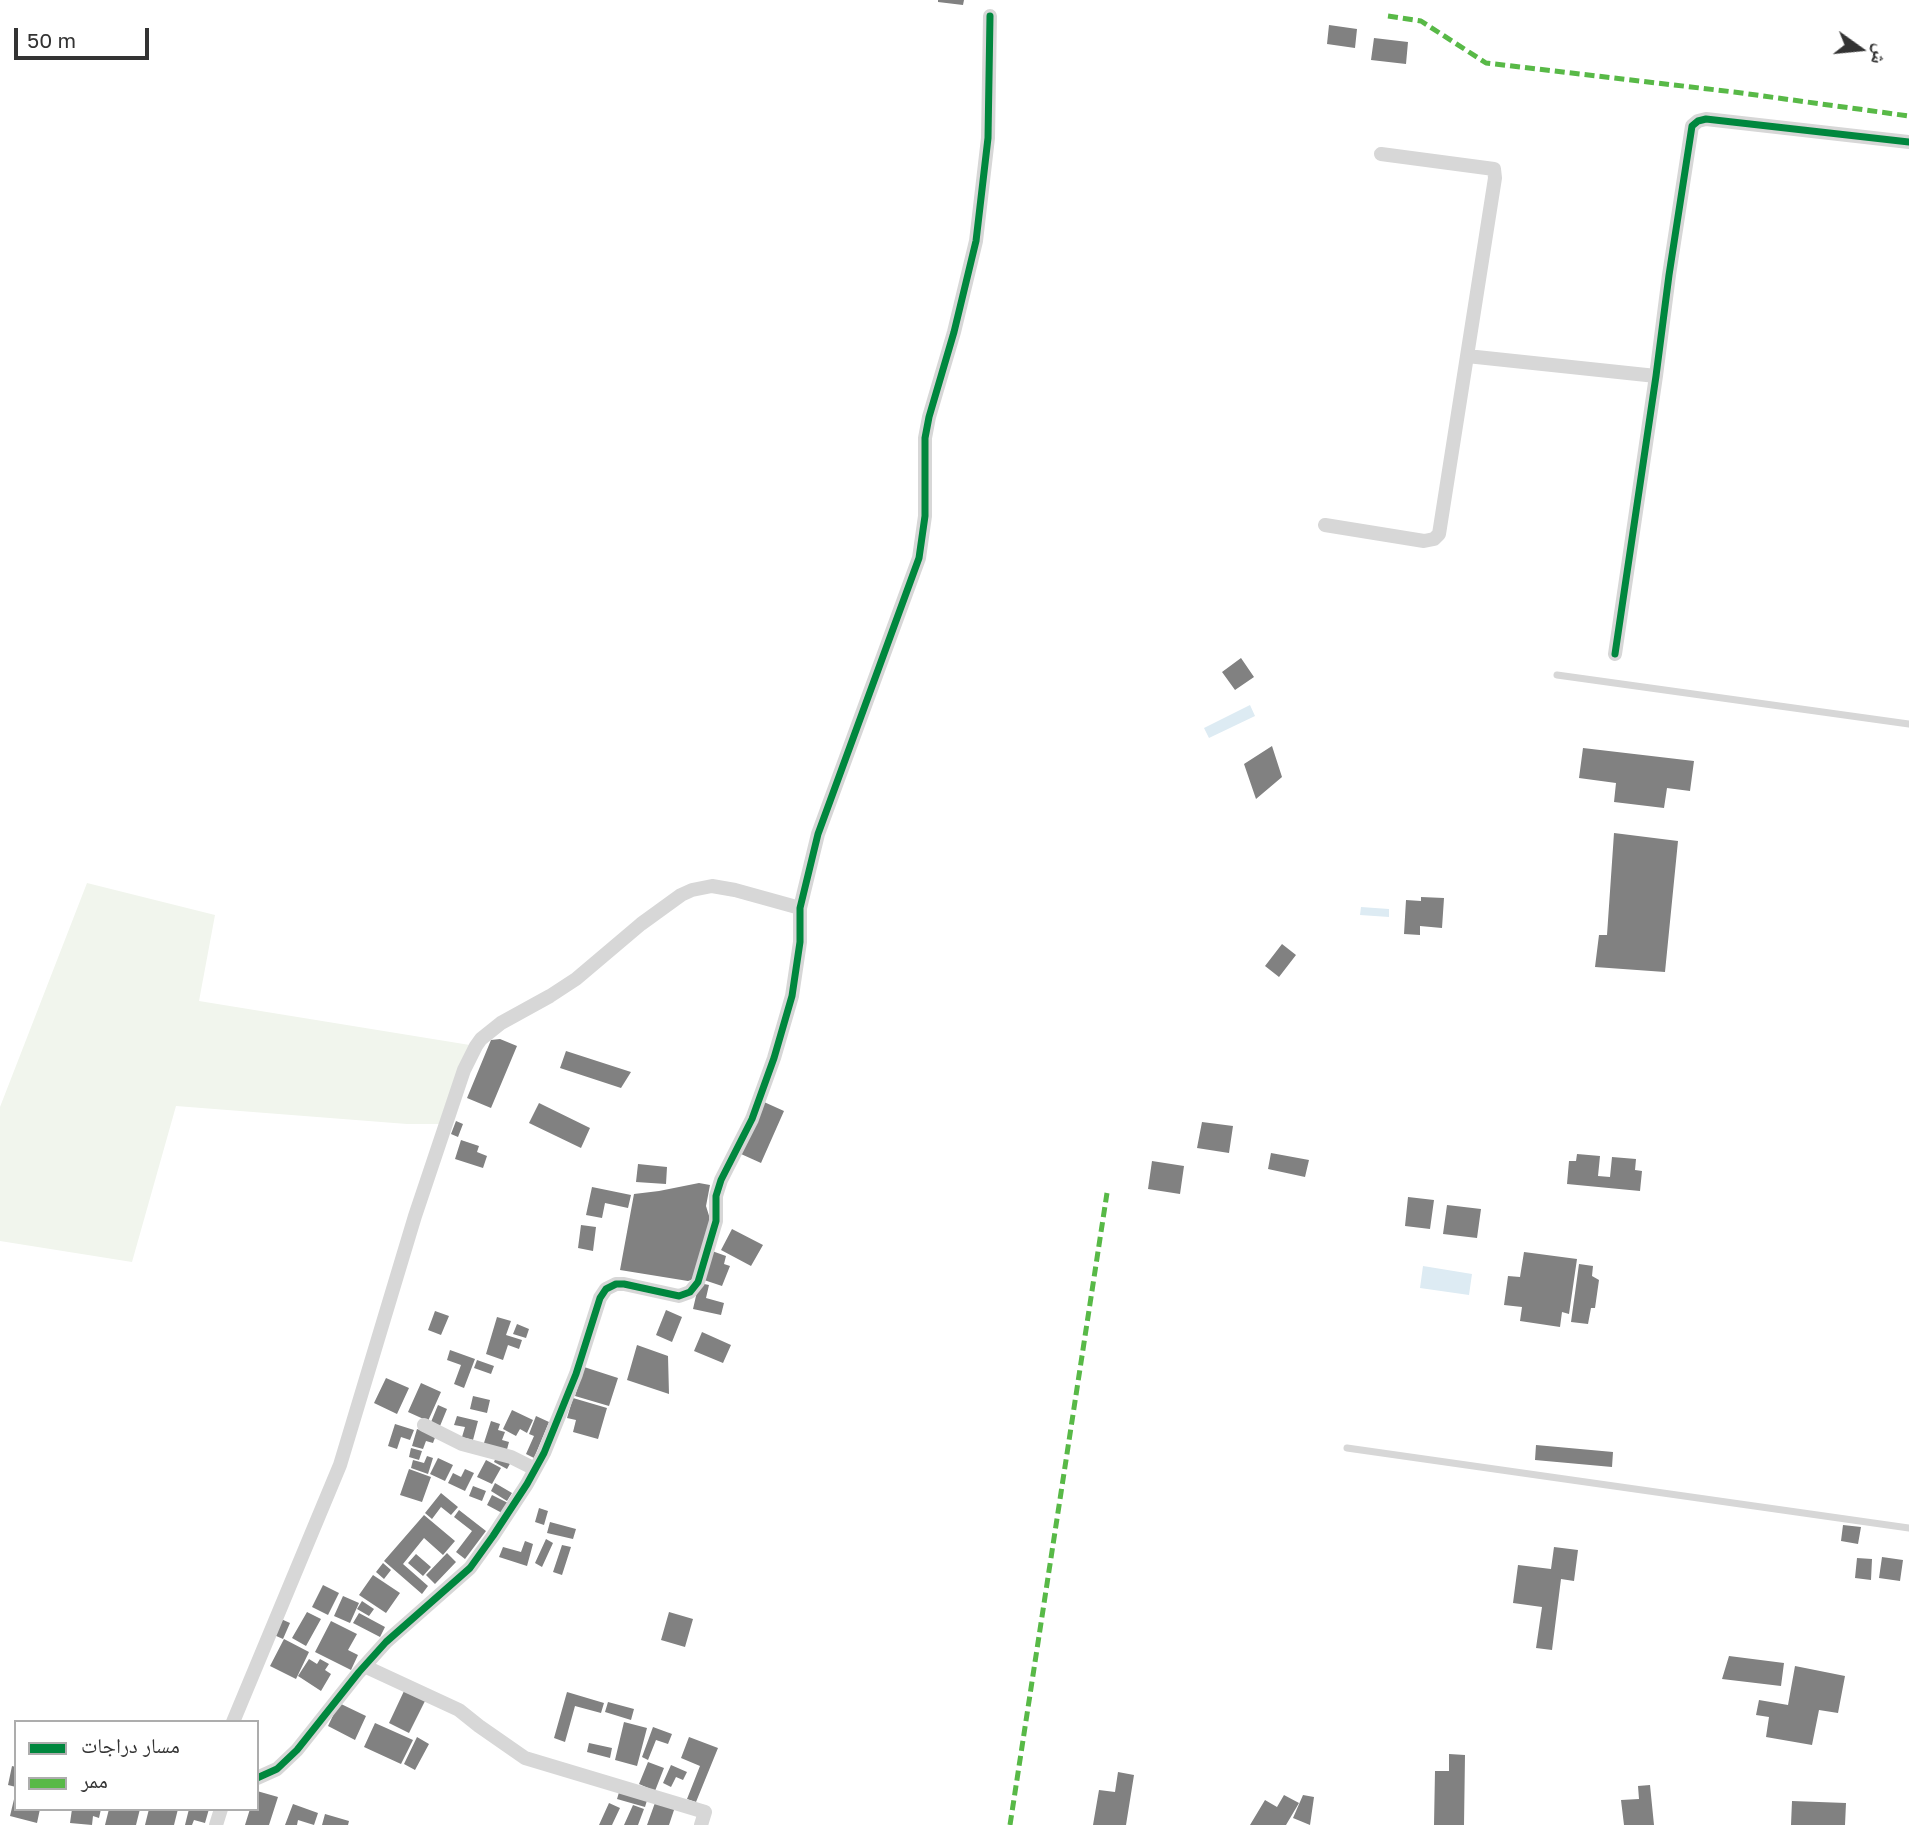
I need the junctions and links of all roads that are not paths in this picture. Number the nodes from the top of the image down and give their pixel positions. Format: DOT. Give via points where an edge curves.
graph roads {
  1 [pos="990,16"];
  2 [pos="1909,142"];
  3 [pos="1381,154"];
  4 [pos="1467,356"];
  5 [pos="1656,376"];
  6 [pos="1325,525"];
  7 [pos="1615,654"];
  8 [pos="1556,675"];
  9 [pos="1909,724"];
  10 [pos="800,908"];
  11 [pos="424,1425"];
  12 [pos="1347,1448"];
  13 [pos="535,1469"];
  14 [pos="1909,1528"];
  15 [pos="364,1667"];
  16 [pos="234,1720"];
  17 [pos="259,1776"];
  18 [pos="701,1825"];
  1 -- 10 [label="street" via="988,138 976,241 929,417 919,558 818,834"];
  2 -- 5 [label="street" via="1706,119 1692,126"];
  3 -- 4 [label="street" via="1494,169"];
  4 -- 5 [label="street"];
  4 -- 6 [label="street" via="1439,534 1424,541"];
  5 -- 7 [label="street"];
  8 -- 9 [label="lane"];
  10 -- 13 [label="street" via="792,996 752,1119 721,1180 716,1221 698,1282 679,1296 624,1284 607,1289"];
  10 -- 16 [label="street" via="712,886 692,890 641,924 576,979 501,1023 476,1046 415,1216 340,1465"];
  11 -- 13 [label="street" via="462,1444"];
  12 -- 14 [label="lane"];
  13 -- 15 [label="street" via="470,1568"];
  15 -- 17 [label="street" via="297,1750 277,1769"];
  15 -- 18 [label="street" via="459,1710 525,1758 705,1812"];
}
